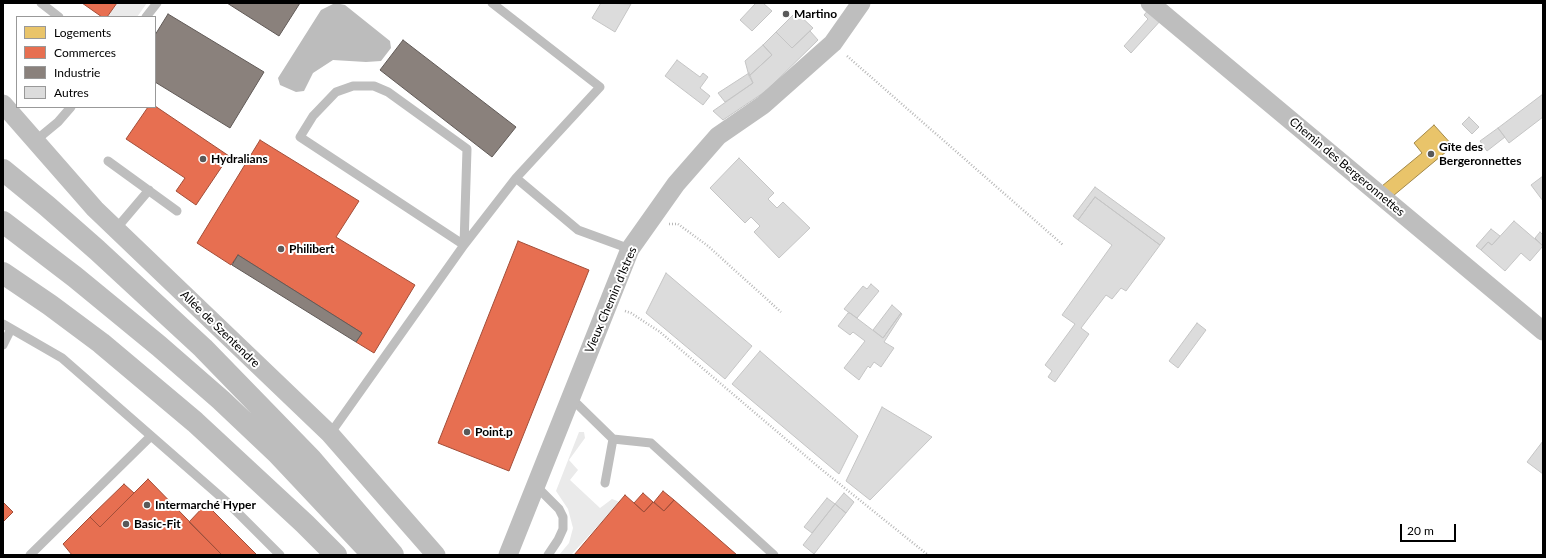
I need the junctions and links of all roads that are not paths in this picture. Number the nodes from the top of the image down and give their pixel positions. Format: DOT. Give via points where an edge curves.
graph roads {
  1 [pos="41,3"];
  2 [pos="157,3"];
  3 [pos="492,3"];
  4 [pos="861,3"];
  5 [pos="1150,3"];
  6 [pos="58,16"];
  7 [pos="147,16"];
  8 [pos="3,104"];
  9 [pos="70,108"];
  10 [pos="35,141"];
  11 [pos="108,161"];
  12 [pos="3,170"];
  13 [pos="516,178"];
  14 [pos="149,190"];
  15 [pos="177,211"];
  16 [pos="3,222"];
  17 [pos="115,230"];
  18 [pos="464,245"];
  19 [pos="630,250"];
  20 [pos="3,273"];
  21 [pos="3,324"];
  22 [pos="11,329"];
  23 [pos="1543,332"];
  24 [pos="3,345"];
  25 [pos="571,398"];
  26 [pos="330,434"];
  27 [pos="151,436"];
  28 [pos="613,439"];
  29 [pos="605,483"];
  30 [pos="536,486"];
  31 [pos="30,555"];
  32 [pos="280,555"];
  33 [pos="336,555"];
  34 [pos="373,555"];
  35 [pos="394,555"];
  36 [pos="436,555"];
  37 [pos="508,555"];
  38 [pos="548,555"];
  39 [pos="774,555"];
  1 -- 6 [label="lane"];
  2 -- 7 [label="lane"];
  3 -- 13 [label="lane" via="600,87"];
  4 -- 19 [label="street, Vieux Chemin d'Istres" via="833,43 763,106 718,136 676,184"];
  5 -- 23 [label="street, Chemin des Bergeronnettes"];
  8 -- 10 [label="street, Allée de Szentendre"];
  9 -- 10 [label="lane"];
  10 -- 17 [label="street, Allée de Szentendre"];
  11 -- 14 [label="lane"];
  12 -- 35 [label="main road" via="97,250 203,348 311,459"];
  13 -- 18 [label="lane"];
  13 -- 19 [label="lane" via="578,230"];
  14 -- 15 [label="lane"];
  14 -- 17 [label="lane"];
  16 -- 34 [label="main road" via="75,277 221,400 277,453"];
  17 -- 26 [label="street, Allée de Szentendre"];
  18 -- 18 [label="lane" via="467,149 388,92 374,86 353,86 336,92 313,116 300,138"];
  18 -- 26 [label="lane"];
  19 -- 25 [label="street, Vieux Chemin d'Istres"];
  20 -- 33 [label="main road" via="101,343 148,382 201,427"];
  21 -- 22 [label="lane"];
  22 -- 24 [label="lane"];
  22 -- 27 [label="lane" via="62,358"];
  25 -- 28 [label="lane"];
  25 -- 30 [label="street, Vieux Chemin d'Istres"];
  26 -- 36 [label="street, Allée de Szentendre"];
  27 -- 31 [label="lane"];
  27 -- 32 [label="lane" via="229,504"];
  28 -- 29 [label="lane"];
  28 -- 39 [label="lane" via="651,443"];
  30 -- 37 [label="street, Vieux Chemin d'Istres"];
  30 -- 38 [label="lane" via="559,509 563,517 563,529"];
}
